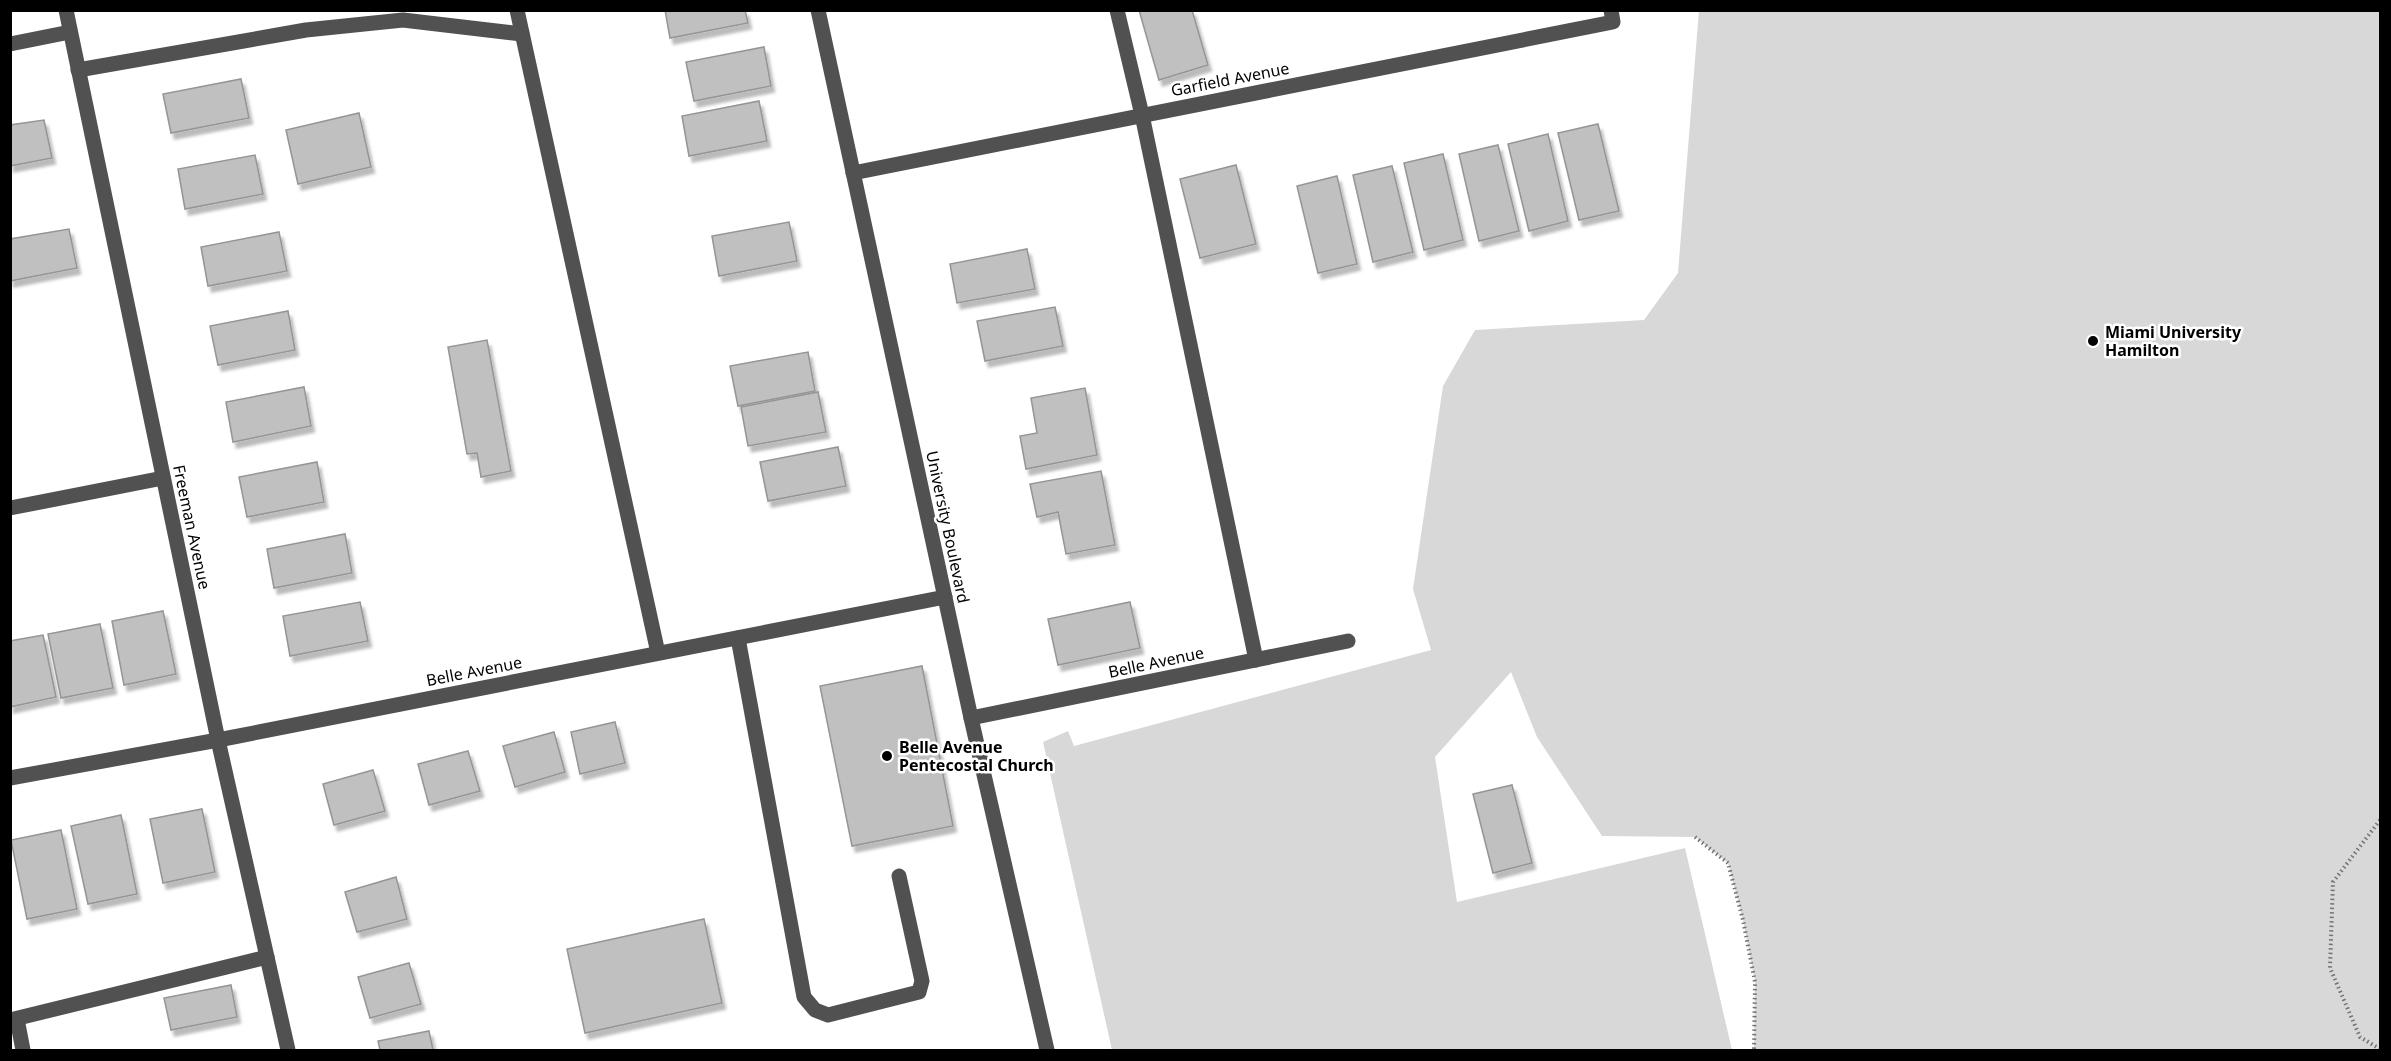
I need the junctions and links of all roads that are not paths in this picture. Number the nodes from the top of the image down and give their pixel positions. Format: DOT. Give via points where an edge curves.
graph roads {
  1 [pos="66,10"];
  2 [pos="517,10"];
  3 [pos="818,10"];
  4 [pos="1117,10"];
  5 [pos="1612,16"];
  6 [pos="70,32"];
  7 [pos="522,34"];
  8 [pos="10,44"];
  9 [pos="78,70"];
  10 [pos="1142,115"];
  11 [pos="853,173"];
  12 [pos="164,478"];
  13 [pos="10,508"];
  14 [pos="945,597"];
  15 [pos="738,638"];
  16 [pos="1348,641"];
  17 [pos="658,653"];
  18 [pos="1256,660"];
  19 [pos="971,718"];
  20 [pos="218,740"];
  21 [pos="10,778"];
  22 [pos="898,876"];
  23 [pos="267,957"];
  24 [pos="14,1020"];
  25 [pos="23,1050"];
  26 [pos="288,1050"];
  27 [pos="1047,1050"];
  1 -- 6 [label="street, Freeman Avenue"];
  2 -- 7 [label="street"];
  3 -- 11 [label="street, University Boulevard"];
  4 -- 10 [label="street"];
  5 -- 10 [label="street, Garfield Avenue"];
  6 -- 8 [label="street"];
  6 -- 9 [label="street, Freeman Avenue"];
  7 -- 9 [label="street" via="403,20 306,30"];
  7 -- 17 [label="street"];
  9 -- 12 [label="street, Freeman Avenue"];
  10 -- 11 [label="street, Garfield Avenue"];
  10 -- 18 [label="street"];
  11 -- 14 [label="street, University Boulevard"];
  12 -- 13 [label="street"];
  12 -- 20 [label="street, Freeman Avenue"];
  14 -- 15 [label="street, Belle Avenue"];
  14 -- 19 [label="street, University Boulevard"];
  15 -- 17 [label="street, Belle Avenue"];
  15 -- 22 [label="street" via="794,950 804,997 815,1010 828,1015 919,992 921,981"];
  16 -- 18 [label="street, Belle Avenue"];
  17 -- 20 [label="street, Belle Avenue"];
  18 -- 19 [label="street, Belle Avenue"];
  19 -- 27 [label="street, University Boulevard"];
  20 -- 21 [label="street, Belle Avenue"];
  20 -- 23 [label="street, Freeman Avenue"];
  23 -- 24 [label="street"];
  23 -- 26 [label="street, Freeman Avenue"];
  24 -- 25 [label="street"];
}
